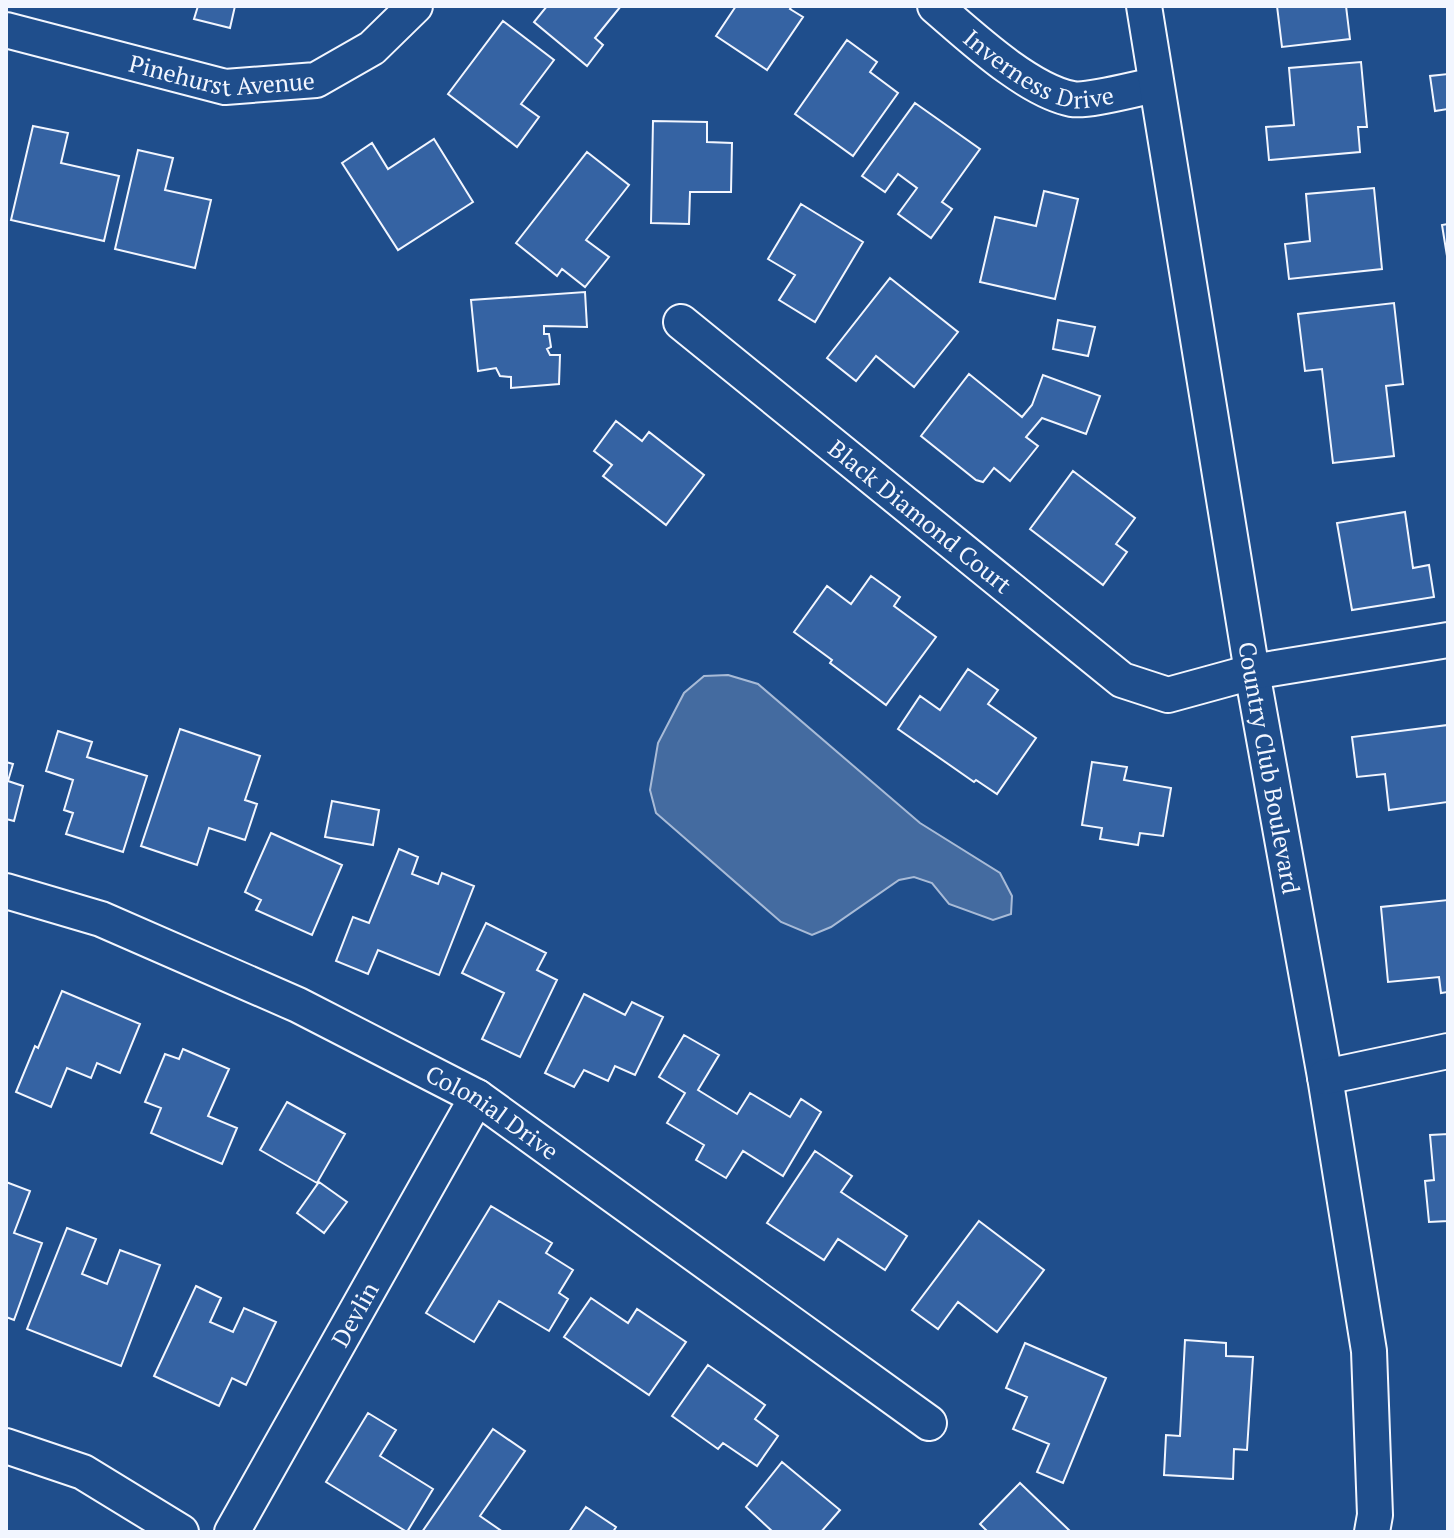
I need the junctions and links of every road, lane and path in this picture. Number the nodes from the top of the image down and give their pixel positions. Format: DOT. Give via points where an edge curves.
graph roads {
  1 [pos="415,6"];
  2 [pos="935,6"];
  3 [pos="1144,6"];
  4 [pos="6,30"];
  5 [pos="1156,85"];
  6 [pos="681,322"];
  7 [pos="1448,640"];
  8 [pos="1252,672"];
  9 [pos="6,891"];
  10 [pos="1448,1051"];
  11 [pos="1325,1077"];
  12 [pos="477,1097"];
  13 [pos="929,1423"];
  14 [pos="6,1446"];
  15 [pos="181,1532"];
  16 [pos="232,1532"];
  17 [pos="1372,1532"];
  1 -- 4 [label="street, Pinehurst Avenue" via="372,48 316,80 225,87"];
  2 -- 5 [label="street, Inverness Drive" via="978,44 1042,88 1074,100"];
  3 -- 5 [label="street, Country Club Boulevard"];
  5 -- 8 [label="street, Country Club Boulevard"];
  6 -- 8 [label="street, Black Diamond Court" via="1122,680 1168,695"];
  7 -- 8 [label="street"];
  8 -- 11 [label="street, Country Club Boulevard"];
  9 -- 12 [label="street, Colonial Drive" via="101,919 298,1005"];
  10 -- 11 [label="street"];
  11 -- 17 [label="street, Country Club Boulevard" via="1369,1351"];
  12 -- 13 [label="street, Colonial Drive"];
  12 -- 16 [label="street, Devlin"];
  14 -- 15 [label="street" via="83,1472"];
}
